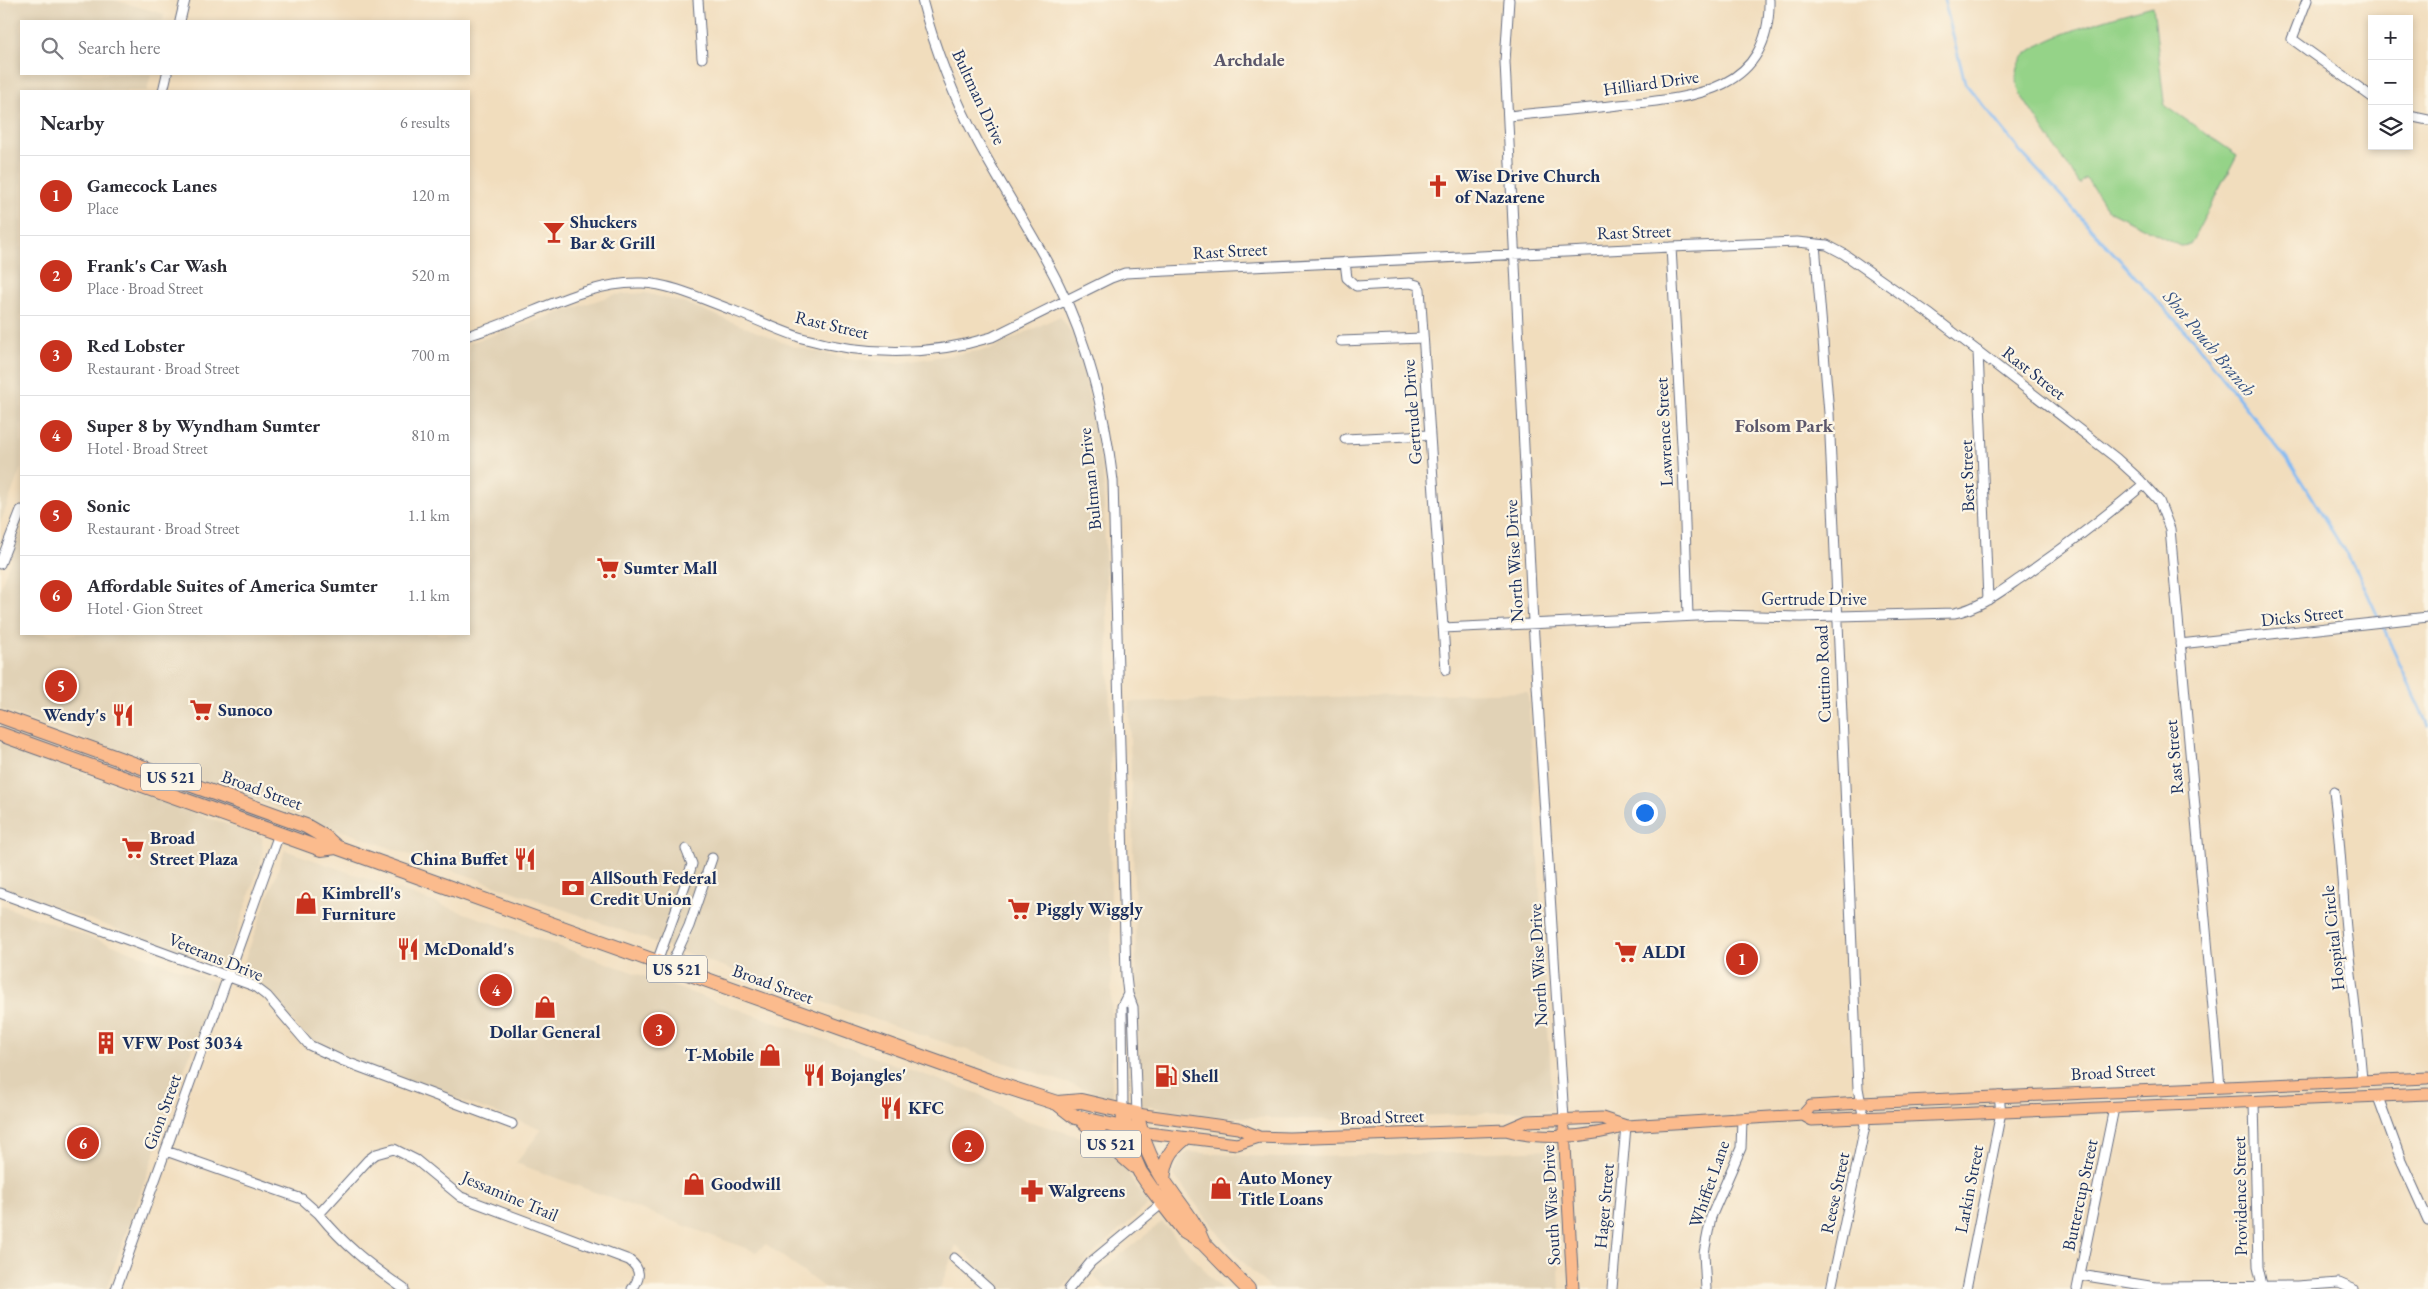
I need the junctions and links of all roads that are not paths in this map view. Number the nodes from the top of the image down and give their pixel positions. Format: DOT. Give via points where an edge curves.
graph roads {
  1 [pos="185,0"];
  2 [pos="698,0"];
  3 [pos="922,0"];
  4 [pos="1509,0"];
  5 [pos="1769,0"];
  6 [pos="2307,0"];
  7 [pos="180,20"];
  8 [pos="702,58"];
  9 [pos="167,75"];
  10 [pos="163,90"];
  11 [pos="2368,95"];
  12 [pos="1509,116"];
  13 [pos="2413,117"];
  14 [pos="2428,120"];
  15 [pos="1815,244"];
  16 [pos="1671,247"];
  17 [pos="1515,254"];
  18 [pos="1345,262"];
  19 [pos="1066,300"];
  20 [pos="470,335"];
  21 [pos="1423,338"];
  22 [pos="1341,341"];
  23 [pos="1978,351"];
  24 [pos="1429,435"];
  25 [pos="1345,439"];
  26 [pos="2144,484"];
  27 [pos="20,513"];
  28 [pos="0,564"];
  29 [pos="1988,600"];
  30 [pos="1688,616"];
  31 [pos="1837,616"];
  32 [pos="2428,617"];
  33 [pos="1533,624"];
  34 [pos="1443,628"];
  35 [pos="2180,644"];
  36 [pos="1446,670"];
  37 [pos="0,716"];
  38 [pos="0,734"];
  39 [pos="2334,792"];
  40 [pos="279,834"];
  41 [pos="336,848"];
  42 [pos="686,849"];
  43 [pos="712,858"];
  44 [pos="0,893"];
  45 [pos="664,965"];
  46 [pos="228,975"];
  47 [pos="1128,994"];
  48 [pos="2428,1078"];
  49 [pos="2362,1080"];
  50 [pos="2220,1086"];
  51 [pos="2428,1094"];
  52 [pos="1999,1096"];
  53 [pos="2378,1096"];
  54 [pos="2254,1102"];
  55 [pos="1057,1103"];
  56 [pos="1861,1103"];
  57 [pos="2114,1108"];
  58 [pos="2001,1112"];
  59 [pos="1130,1113"];
  60 [pos="1803,1115"];
  61 [pos="1080,1118"];
  62 [pos="1564,1119"];
  63 [pos="1742,1119"];
  64 [pos="1864,1119"];
  65 [pos="512,1124"];
  66 [pos="1626,1126"];
  67 [pos="1125,1129"];
  68 [pos="1506,1130"];
  69 [pos="1140,1132"];
  70 [pos="1565,1135"];
  71 [pos="1259,1137"];
  72 [pos="1184,1139"];
  73 [pos="166,1151"];
  74 [pos="1140,1172"];
  75 [pos="1163,1180"];
  76 [pos="1168,1199"];
  77 [pos="319,1214"];
  78 [pos="2428,1220"];
  79 [pos="954,1258"];
  80 [pos="2080,1275"];
  81 [pos="2262,1288"];
  82 [pos="116,1289"];
  83 [pos="404,1289"];
  84 [pos="632,1289"];
  85 [pos="989,1289"];
  86 [pos="1069,1289"];
  87 [pos="1248,1289"];
  88 [pos="1573,1289"];
  89 [pos="1612,1289"];
  90 [pos="1706,1289"];
  91 [pos="1831,1289"];
  92 [pos="1966,1289"];
  93 [pos="2077,1289"];
  94 [pos="2353,1289"];
  1 -- 7 [label="street"];
  2 -- 8 [label="street"];
  3 -- 19 [label="street, Bultman Drive" via="936,50 964,115"];
  4 -- 12 [label="street, North Wise Drive" via="1505,62"];
  5 -- 12 [label="street, Hilliard Drive" via="1770,15 1754,57 1741,73 1721,87 1681,99"];
  6 -- 11 [label="street" via="2292,38"];
  9 -- 10 [label="street"];
  12 -- 17 [label="street, North Wise Drive"];
  13 -- 14 [label="street"];
  15 -- 16 [label="street, Rast Street"];
  15 -- 23 [label="street, Rast Street" via="1827,245 1844,254"];
  15 -- 31 [label="street, Cuttino Road" via="1829,413"];
  16 -- 17 [label="street, Rast Street"];
  16 -- 30 [label="street, Lawrence Street"];
  17 -- 18 [label="street, Rast Street"];
  17 -- 33 [label="street, North Wise Drive"];
  18 -- 19 [label="street, Rast Street" via="1125,273"];
  18 -- 21 [label="street, Gertrude Drive" via="1347,278 1356,286 1417,285 1421,295"];
  19 -- 20 [label="street, Rast Street" via="992,337 908,352 859,349 801,337 692,296 643,283 620,284 581,294"];
  19 -- 47 [label="street, Bultman Drive" via="1079,331 1101,406 1112,477"];
  21 -- 22 [label="street"];
  21 -- 24 [label="street, Gertrude Drive"];
  23 -- 26 [label="street, Rast Street"];
  23 -- 29 [label="street, Best Street"];
  24 -- 25 [label="street"];
  24 -- 34 [label="street, Gertrude Drive"];
  26 -- 29 [label="street, Gertrude Drive" via="2097,523"];
  26 -- 35 [label="street, Rast Street" via="2159,502 2170,529"];
  27 -- 28 [label="street"];
  29 -- 31 [label="street, Gertrude Drive" via="1971,610 1954,613"];
  30 -- 31 [label="street, Gertrude Drive"];
  30 -- 33 [label="street, Gertrude Drive"];
  31 -- 56 [label="street, Cuttino Road"];
  32 -- 35 [label="street, Dicks Street"];
  33 -- 34 [label="street, Gertrude Drive"];
  33 -- 62 [label="street, North Wise Drive"];
  34 -- 36 [label="street, Gertrude Drive"];
  35 -- 50 [label="street, Rast Street"];
  37 -- 41 [label="highway, Broad Street / US 521" via="306,826"];
  38 -- 40 [label="highway, Broad Street / US 521"];
  39 -- 49 [label="street, Hospital Circle"];
  40 -- 41 [label="highway, Broad Street / US 521" via="321,849"];
  40 -- 46 [label="street, Gion Street"];
  41 -- 45 [label="highway, Broad Street / US 521"];
  42 -- 45 [label="street" via="692,864"];
  43 -- 45 [label="street" via="688,926"];
  44 -- 46 [label="street, Veterans Drive"];
  45 -- 55 [label="highway, Broad Street / US 521"];
  46 -- 65 [label="street, Veterans Drive" via="254,986 267,996 308,1045 322,1053"];
  46 -- 73 [label="street, Gion Street"];
  47 -- 59 [label="street, Bultman Drive" via="1134,1007"];
  47 -- 59 [label="street, Bultman Drive" via="1122,1006"];
  48 -- 49 [label="main road, Broad Street"];
  49 -- 50 [label="main road, Broad Street"];
  50 -- 52 [label="main road, Broad Street"];
  51 -- 53 [label="main road, Broad Street"];
  52 -- 56 [label="main road, Broad Street"];
  52 -- 58 [label="street, Larkin Street"];
  53 -- 54 [label="main road, Broad Street"];
  53 -- 78 [label="street" via="2400,1160"];
  54 -- 57 [label="main road, Broad Street"];
  54 -- 81 [label="street, Providence Street" via="2256,1230"];
  55 -- 59 [label="highway, Broad Street / US 521" via="1081,1102"];
  55 -- 61 [label="highway, Broad Street / US 521"];
  56 -- 60 [label="main road, Broad Street" via="1811,1106"];
  56 -- 64 [label="street, Reese Street"];
  57 -- 58 [label="main road, Broad Street"];
  57 -- 80 [label="street, Buttercup Street"];
  58 -- 64 [label="main road, Broad Street"];
  58 -- 92 [label="street, Larkin Street"];
  59 -- 67 [label="highway, Bultman Drive"];
  59 -- 69 [label="highway, Bultman Drive / US 521"];
  59 -- 71 [label="main road, Broad Street" via="1238,1128"];
  60 -- 63 [label="main road, Broad Street"];
  60 -- 64 [label="main road, Broad Street" via="1812,1120"];
  61 -- 67 [label="highway, Broad Street"];
  61 -- 74 [label="highway, US 521"];
  62 -- 66 [label="main road, Broad Street" via="1602,1118"];
  62 -- 68 [label="main road, Broad Street" via="1527,1120"];
  62 -- 70 [label="main road, South Wise Drive"];
  63 -- 66 [label="main road, Broad Street"];
  63 -- 90 [label="street, Whiffet Lane" via="1741,1148 1709,1226 1704,1252"];
  64 -- 91 [label="street, Reese Street" via="1865,1129"];
  66 -- 70 [label="main road, Broad Street" via="1602,1134"];
  66 -- 89 [label="street, Hager Street"];
  67 -- 69 [label="highway, Broad Street"];
  67 -- 74 [label="highway, Bultman Drive"];
  68 -- 70 [label="main road, Broad Street" via="1527,1136"];
  68 -- 71 [label="main road, Broad Street"];
  69 -- 72 [label="main road, Broad Street"];
  69 -- 75 [label="highway, Bultman Drive / US 521"];
  70 -- 88 [label="main road, South Wise Drive"];
  71 -- 72 [label="main road, Broad Street" via="1237,1144"];
  72 -- 75 [label="highway" via="1166,1158"];
  73 -- 77 [label="street" via="302,1199"];
  73 -- 82 [label="street, Gion Street"];
  74 -- 76 [label="highway, Bultman Drive / US 521"];
  75 -- 76 [label="highway, Bultman Drive / US 521"];
  76 -- 86 [label="street" via="1091,1262"];
  76 -- 87 [label="highway, Bultman Drive / US 521" via="1196,1224 1203,1243"];
  77 -- 83 [label="street" via="351,1250"];
  77 -- 84 [label="street, Jessamine Trail" via="368,1160 385,1150 394,1150 416,1160 461,1197 629,1260 639,1273"];
  79 -- 85 [label="street"];
  80 -- 81 [label="street" via="2156,1287"];
  80 -- 93 [label="street, Buttercup Street"];
  81 -- 94 [label="street" via="2339,1283"];
}
